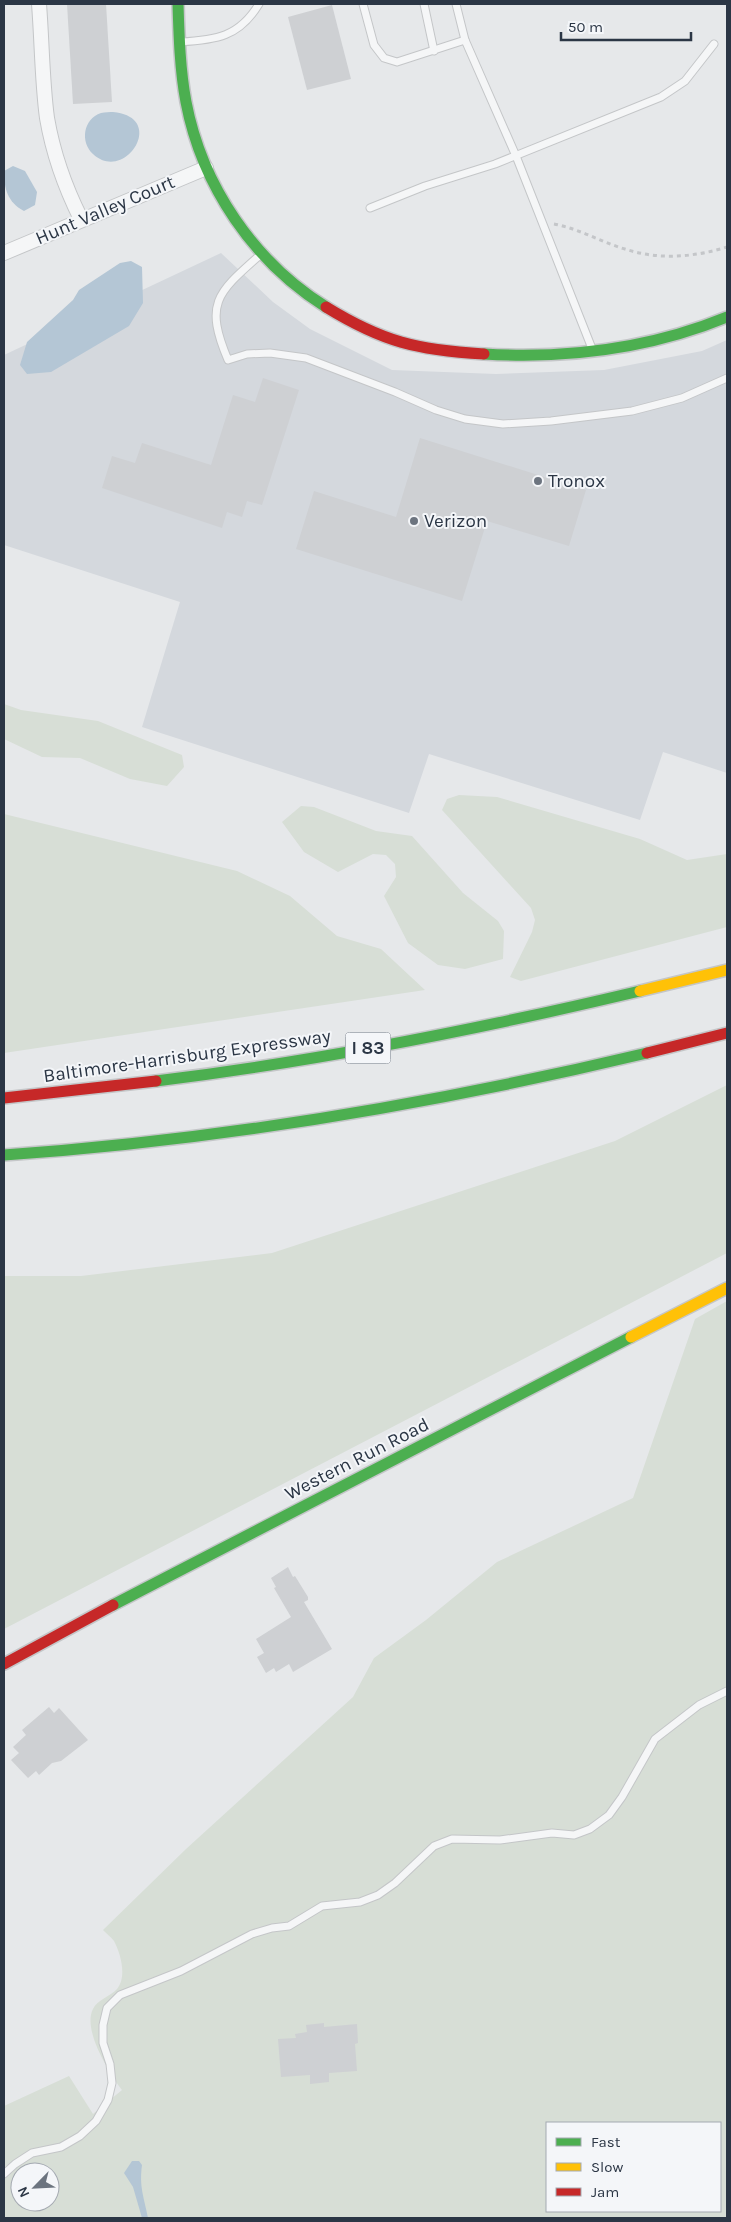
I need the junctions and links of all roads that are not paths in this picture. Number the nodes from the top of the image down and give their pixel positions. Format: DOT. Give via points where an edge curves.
graph roads {
  1 [pos="39,4"];
  2 [pos="178,4"];
  3 [pos="258,4"];
  4 [pos="363,4"];
  5 [pos="424,4"];
  6 [pos="456,4"];
  7 [pos="465,40"];
  8 [pos="180,42"];
  9 [pos="714,44"];
  10 [pos="434,51"];
  11 [pos="516,156"];
  12 [pos="206,168"];
  13 [pos="370,208"];
  14 [pos="81,219"];
  15 [pos="4,253"];
  16 [pos="261,255"];
  17 [pos="727,317"];
  18 [pos="593,352"];
  19 [pos="727,378"];
  20 [pos="727,970"];
  21 [pos="727,1034"];
  22 [pos="4,1098"];
  23 [pos="4,1155"];
  24 [pos="727,1288"];
  25 [pos="4,1664"];
  26 [pos="727,1691"];
  27 [pos="4,2174"];
  1 -- 14 [label="street" via="47,118 68,193"];
  2 -- 8 [label="main road"];
  3 -- 8 [label="lane" via="238,29 225,36"];
  4 -- 10 [label="lane" via="374,45 384,58 397,62"];
  5 -- 10 [label="lane"];
  6 -- 7 [label="lane"];
  7 -- 10 [label="lane"];
  7 -- 11 [label="lane"];
  8 -- 12 [label="main road" via="186,104"];
  9 -- 11 [label="lane" via="685,81 661,97"];
  11 -- 13 [label="lane"];
  11 -- 18 [label="lane"];
  12 -- 14 [label="street, Hunt Valley Court"];
  12 -- 16 [label="main road" via="234,220"];
  14 -- 15 [label="street, Hunt Valley Court"];
  16 -- 18 [label="main road" via="285,279 332,312 383,337 415,347 526,356"];
  16 -- 19 [label="lane" via="224,289 218,303 216,330 228,360 247,354 270,353 306,358 436,410 465,419 503,424 632,411 682,398"];
  17 -- 18 [label="main road" via="664,338"];
  20 -- 22 [label="main road, Baltimore-Harrisburg Expressway / I 83" via="519,1020 398,1043 142,1083"];
  21 -- 23 [label="main road" via="527,1080 287,1125 131,1146"];
  24 -- 25 [label="main road, Western Run Road"];
  26 -- 27 [label="lane" via="699,1705 655,1739 622,1797 609,1815 590,1829 574,1835 552,1833 500,1840 452,1839 434,1846 378,1895 360,1902 322,1906 289,1926 252,1934 181,1971 120,1995 107,2008 103,2025 103,2043 112,2083 108,2100 96,2121 62,2147 32,2153"];
}
